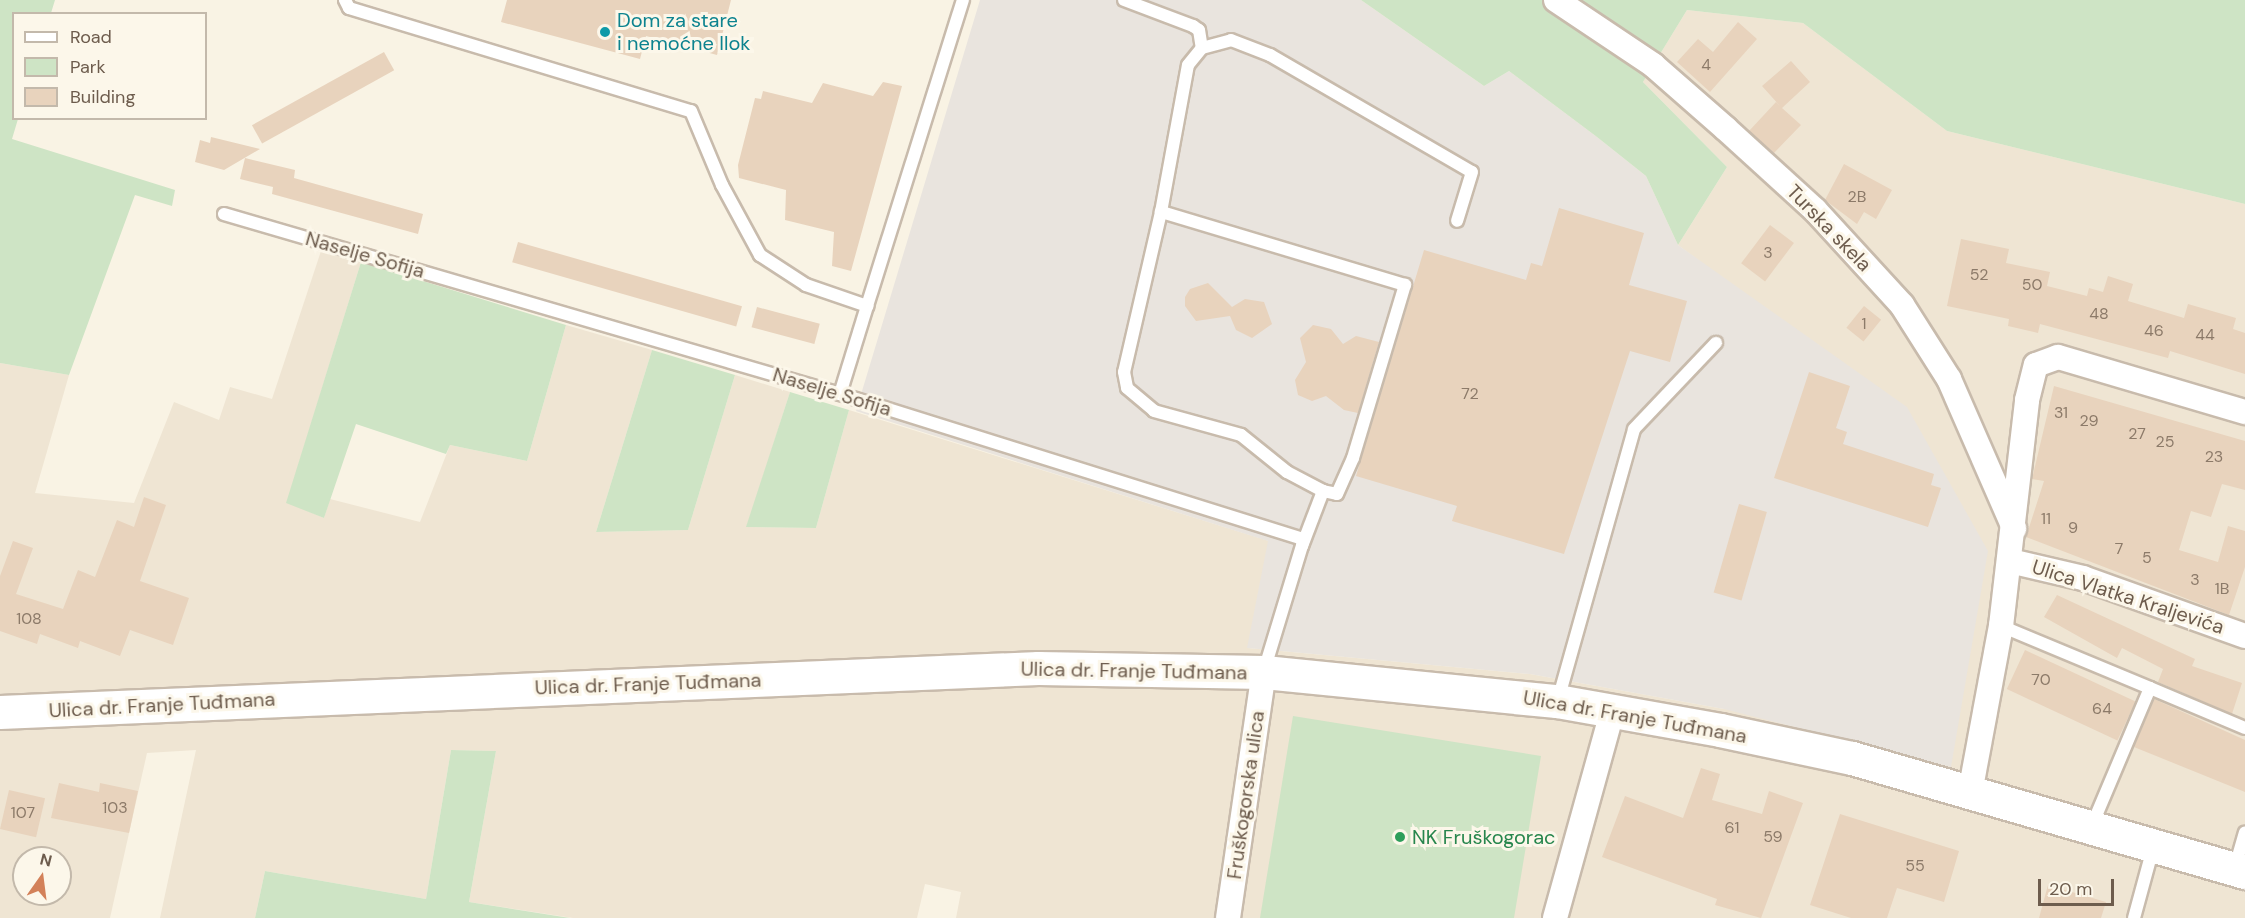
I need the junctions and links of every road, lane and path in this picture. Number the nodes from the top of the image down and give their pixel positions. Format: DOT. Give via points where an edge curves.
graph roads {
  1 [pos="345,0"];
  2 [pos="963,0"];
  3 [pos="1124,0"];
  4 [pos="1556,0"];
  5 [pos="1202,48"];
  6 [pos="1161,212"];
  7 [pos="224,214"];
  8 [pos="1457,221"];
  9 [pos="867,306"];
  10 [pos="1716,343"];
  11 [pos="840,394"];
  12 [pos="2245,412"];
  13 [pos="1323,491"];
  14 [pos="2014,528"];
  15 [pos="1301,547"];
  16 [pos="2010,561"];
  17 [pos="2001,626"];
  18 [pos="2245,636"];
  19 [pos="1264,672"];
  20 [pos="2150,688"];
  21 [pos="1557,701"];
  22 [pos="1613,709"];
  23 [pos="0,712"];
  24 [pos="2245,728"];
  25 [pos="1970,793"];
  26 [pos="2090,829"];
  27 [pos="2245,832"];
  28 [pos="2154,848"];
  29 [pos="2240,870"];
  30 [pos="1228,918"];
  31 [pos="1555,918"];
  32 [pos="2134,918"];
  1 -- 9 [label="lane" via="349,8 691,111 722,185 760,255 806,285"];
  2 -- 9 [label="lane"];
  3 -- 5 [label="lane" via="1193,26 1199,30"];
  4 -- 14 [label="street, Turska skela" via="1653,65 1726,129 1815,210 1902,305 1959,400"];
  5 -- 6 [label="lane" via="1188,65"];
  5 -- 8 [label="lane" via="1231,40 1270,55 1472,172"];
  6 -- 13 [label="lane" via="1124,372 1127,388 1154,411 1241,435 1287,472"];
  6 -- 13 [label="lane" via="1405,285 1353,458 1336,494"];
  7 -- 11 [label="lane, Naselje Sofija"];
  9 -- 11 [label="lane"];
  10 -- 21 [label="lane" via="1635,429"];
  11 -- 15 [label="lane, Naselje Sofija" via="1304,539"];
  12 -- 14 [label="street, Ulica Vlatka Kraljevića" via="2058,357 2044,358 2030,379"];
  13 -- 15 [label="lane"];
  14 -- 16 [label="street, Ulica Vlatka Kraljevića"];
  15 -- 19 [label="lane"];
  16 -- 17 [label="street, Ulica Vlatka Kraljevića"];
  16 -- 18 [label="street, Ulica Vlatka Kraljevića" via="2083,578"];
  17 -- 20 [label="lane"];
  17 -- 25 [label="street, Ulica Vlatka Kraljevića"];
  19 -- 21 [label="main road, Ulica dr. Franje Tuđmana"];
  19 -- 23 [label="main road, Ulica dr. Franje Tuđmana" via="1038,668"];
  19 -- 30 [label="street, Fruškogorska ulica"];
  20 -- 24 [label="lane"];
  20 -- 26 [label="lane"];
  21 -- 22 [label="main road, Ulica dr. Franje Tuđmana"];
  22 -- 25 [label="main road, Ulica dr. Franje Tuđmana" via="1852,759"];
  22 -- 31 [label="street"];
  25 -- 26 [label="main road, Ulica dr. Franje Tuđmana"];
  26 -- 28 [label="main road, Ulica dr. Franje Tuđmana"];
  27 -- 29 [label="lane"];
  28 -- 29 [label="main road, Ulica dr. Franje Tuđmana"];
  28 -- 32 [label="lane"];
}
